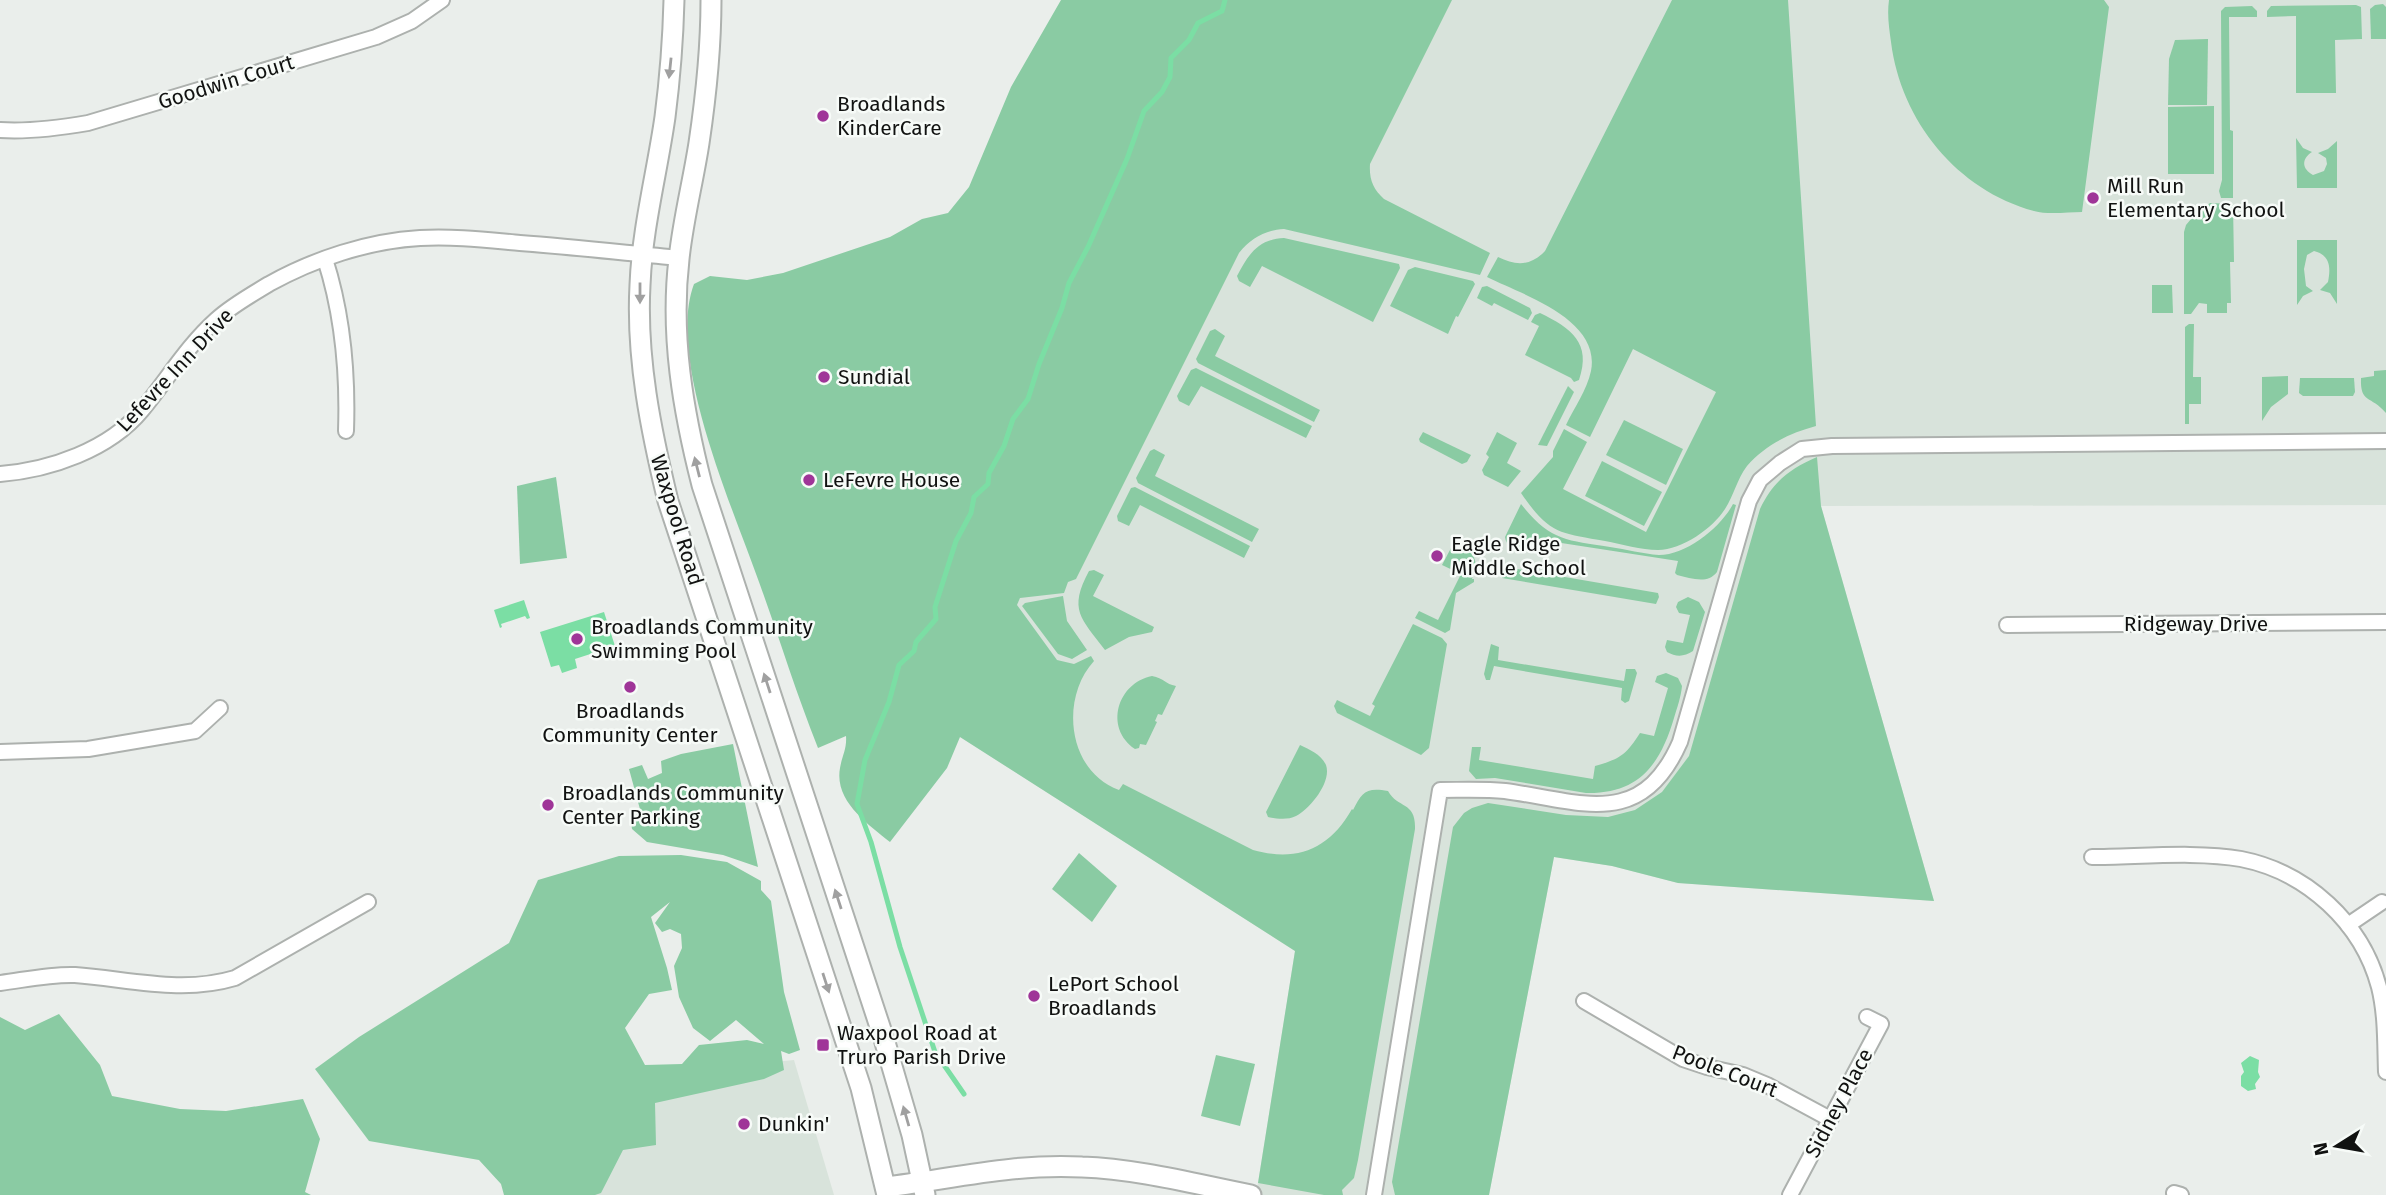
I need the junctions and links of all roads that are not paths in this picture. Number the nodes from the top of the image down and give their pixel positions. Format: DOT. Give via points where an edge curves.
graph roads {
  1 [pos="442,0"];
  2 [pos="674,0"];
  3 [pos="710,0"];
  4 [pos="0,130"];
  5 [pos="642,255"];
  6 [pos="679,258"];
  7 [pos="325,259"];
  8 [pos="346,431"];
  9 [pos="2386,441"];
  10 [pos="0,474"];
  11 [pos="2386,622"];
  12 [pos="2007,625"];
  13 [pos="220,708"];
  14 [pos="0,752"];
  15 [pos="2092,857"];
  16 [pos="368,902"];
  17 [pos="2382,902"];
  18 [pos="2348,925"];
  19 [pos="0,983"];
  20 [pos="1584,1001"];
  21 [pos="1867,1017"];
  22 [pos="2386,1072"];
  23 [pos="1830,1119"];
  24 [pos="924,1189"];
  25 [pos="886,1191"];
  26 [pos="1251,1195"];
  27 [pos="1374,1195"];
  28 [pos="1790,1195"];
  1 -- 4 [label="street, Goodwin Court" via="412,21 376,37 88,122"];
  2 -- 5 [label="street, Waxpool Road, one-way" via="664,117"];
  3 -- 6 [label="street, Waxpool Road" via="708,77"];
  5 -- 6 [label="street, Lefevre Inn Drive"];
  5 -- 7 [label="street, Lefevre Inn Drive" via="458,237 376,244"];
  5 -- 25 [label="street, Waxpool Road, one-way" via="639,288 644,381 668,501 861,1088"];
  24 -- 6 [label="street, Waxpool Road, one-way" via="884,1039 702,485 681,385 676,331"];
  7 -- 8 [label="street" via="345,349"];
  7 -- 10 [label="street, Lefevre Inn Drive" via="247,296 216,320 140,412 102,443 65,460"];
  9 -- 27 [label="street" via="1832,446 1802,449 1780,463 1760,480 1749,501 1680,743 1662,776 1634,798 1597,806 1503,791 1440,790"];
  11 -- 12 [label="street, Ridgeway Drive"];
  13 -- 14 [label="street" via="195,731 100,748"];
  15 -- 18 [label="street" via="2241,859 2296,879"];
  16 -- 19 [label="street" via="234,978 212,985 188,987 62,975"];
  17 -- 18 [label="street"];
  18 -- 22 [label="street" via="2379,986"];
  20 -- 23 [label="street, Poole Court" via="1683,1059 1743,1075"];
  21 -- 23 [label="street, Sidney Place" via="1881,1024"];
  23 -- 28 [label="street, Sidney Place"];
  24 -- 25 [label="street, Waxpool Road"];
  24 -- 26 [label="street, Waxpool Road" via="1007,1169 1083,1167"];
}
